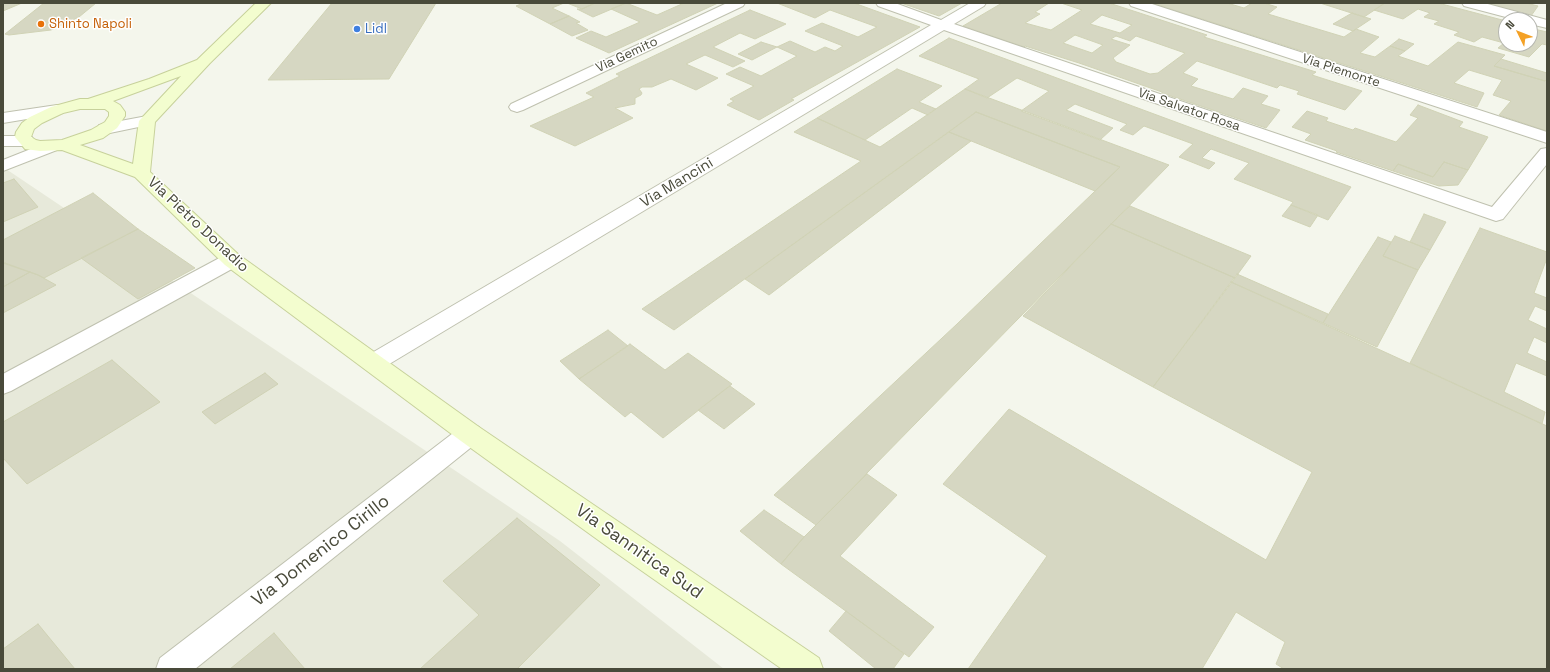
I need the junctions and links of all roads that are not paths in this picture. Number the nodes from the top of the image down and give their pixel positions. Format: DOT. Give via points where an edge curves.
graph roads {
  1 [pos="264,3"];
  2 [pos="738,3"];
  3 [pos="883,3"];
  4 [pos="979,3"];
  5 [pos="1136,3"];
  6 [pos="1469,3"];
  7 [pos="1547,24"];
  8 [pos="943,25"];
  9 [pos="206,60"];
  10 [pos="91,103"];
  11 [pos="517,107"];
  12 [pos="57,110"];
  13 [pos="117,116"];
  14 [pos="3,118"];
  15 [pos="147,121"];
  16 [pos="105,129"];
  17 [pos="1547,138"];
  18 [pos="3,141"];
  19 [pos="26,142"];
  20 [pos="58,145"];
  21 [pos="1547,153"];
  22 [pos="3,166"];
  23 [pos="141,173"];
  24 [pos="232,260"];
  25 [pos="373,363"];
  26 [pos="3,385"];
  27 [pos="470,434"];
  28 [pos="171,669"];
  29 [pos="808,669"];
  1 -- 9 [label="main road"];
  2 -- 11 [label="street, Via Gemito"];
  3 -- 8 [label="street, Via Salvator Rosa"];
  4 -- 8 [label="street, Via Mancini"];
  5 -- 17 [label="street, Via Piemonte"];
  6 -- 7 [label="street"];
  8 -- 21 [label="street, Via Salvator Rosa" via="1496,215"];
  8 -- 25 [label="street, Via Mancini"];
  9 -- 10 [label="main road" via="154,82"];
  9 -- 15 [label="main road"];
  10 -- 12 [label="main road"];
  10 -- 13 [label="main road" via="114,108"];
  12 -- 14 [label="street"];
  12 -- 19 [label="main road" via="28,126 23,137"];
  13 -- 15 [label="street"];
  13 -- 16 [label="main road"];
  15 -- 16 [label="street"];
  15 -- 23 [label="main road, Via Pietro Donadio"];
  16 -- 20 [label="main road" via="87,138"];
  18 -- 19 [label="street"];
  19 -- 20 [label="main road" via="36,145"];
  20 -- 22 [label="street"];
  20 -- 23 [label="main road"];
  23 -- 24 [label="main road, Via Pietro Donadio"];
  24 -- 25 [label="main road, Via Pietro Donadio"];
  24 -- 26 [label="street"];
  25 -- 27 [label="main road, Via Pietro Donadio"];
  27 -- 28 [label="street, Via Domenico Cirillo"];
  27 -- 29 [label="main road, Via Sannitica Sud"];
}
